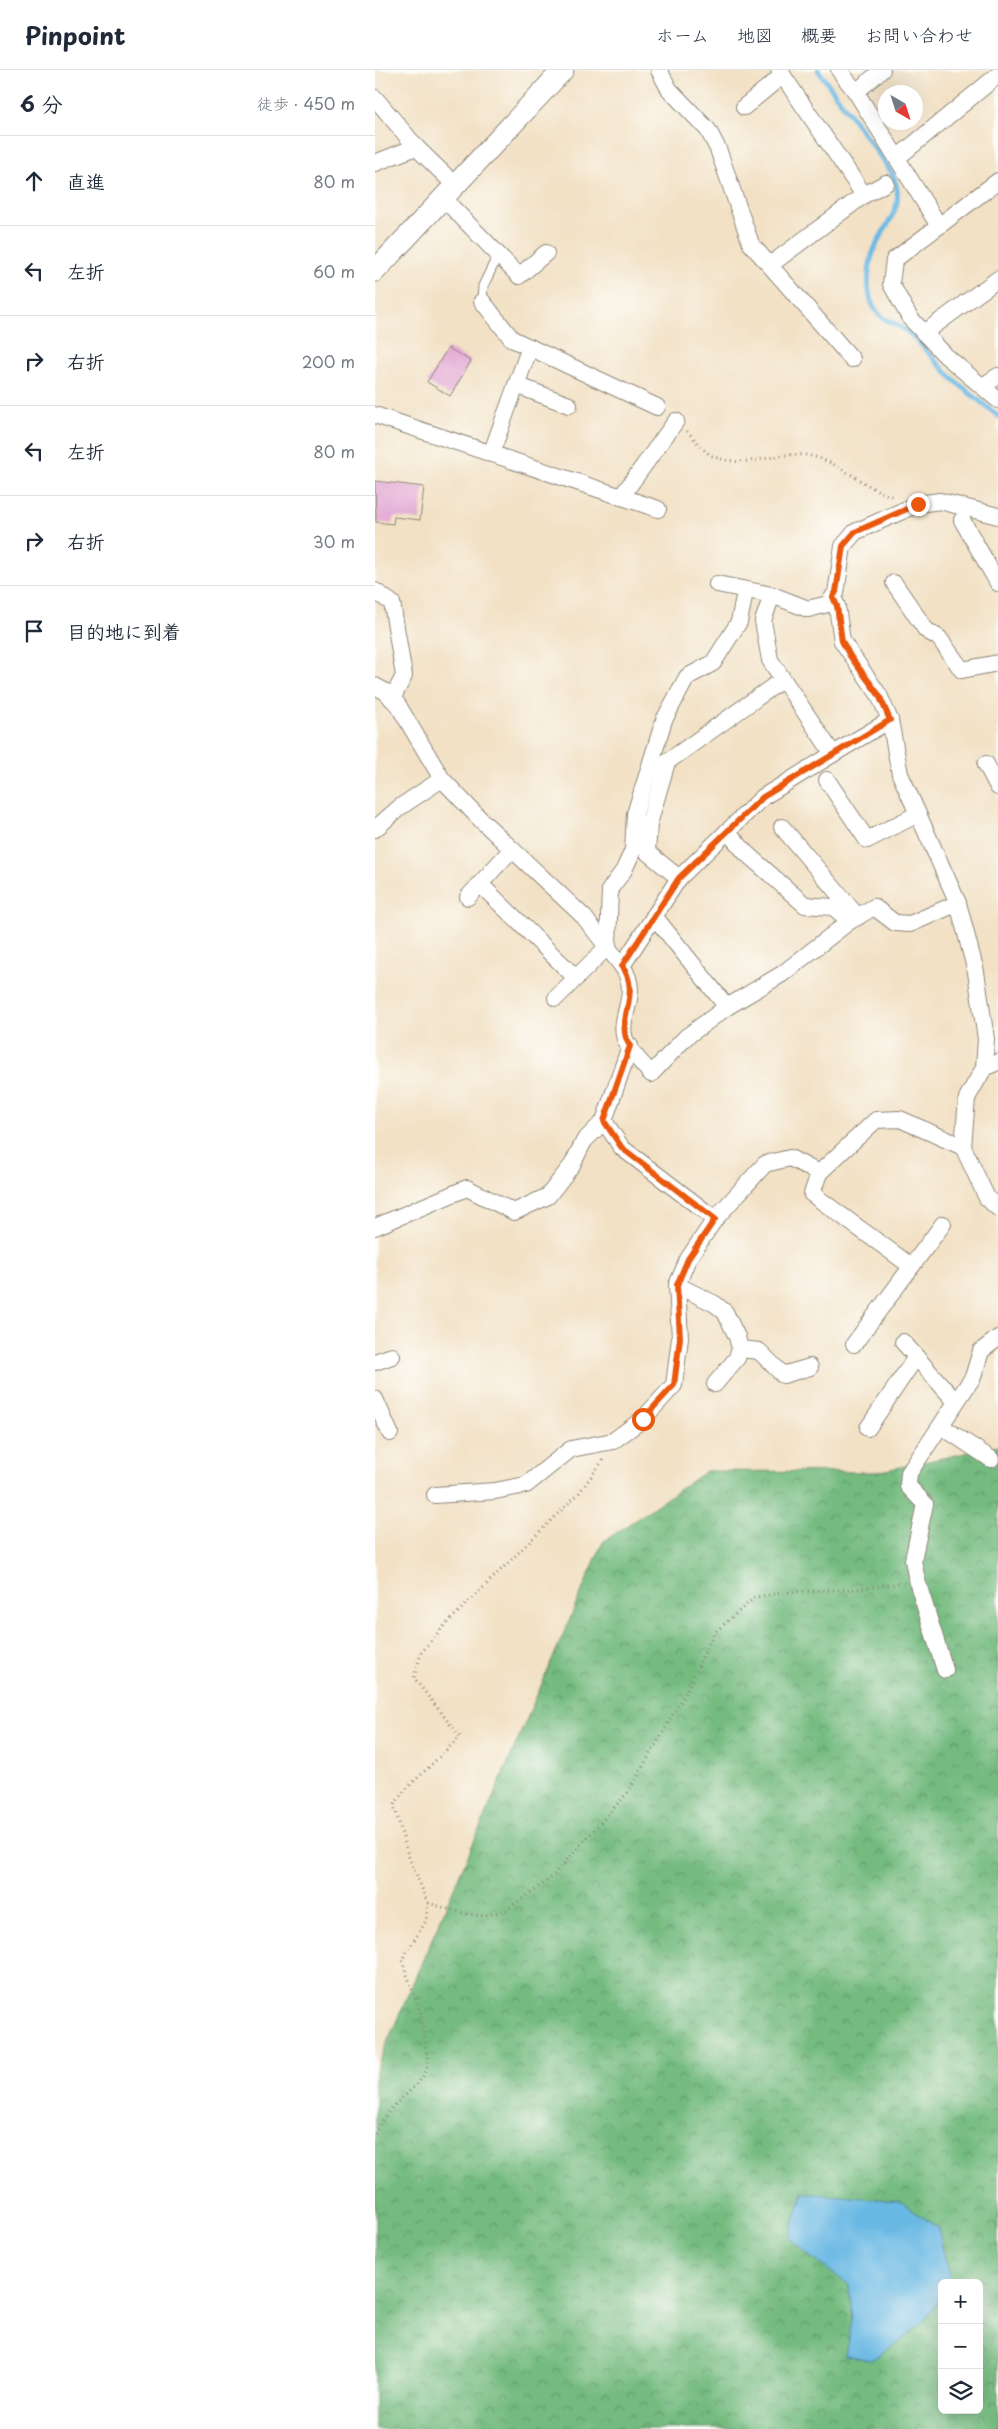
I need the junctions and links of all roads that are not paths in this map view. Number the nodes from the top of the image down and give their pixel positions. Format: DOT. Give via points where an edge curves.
graph roads {
  1 [pos="563,70"];
  2 [pos="659,70"];
  3 [pos="839,70"];
  4 [pos="882,70"];
  5 [pos="781,73"];
  6 [pos="998,75"];
  7 [pos="856,92"];
  8 [pos="375,98"];
  9 [pos="744,106"];
  10 [pos="416,147"];
  11 [pos="897,158"];
  12 [pos="375,163"];
  13 [pos="998,181"];
  14 [pos="886,183"];
  15 [pos="450,193"];
  16 [pos="864,195"];
  17 [pos="939,226"];
  18 [pos="546,252"];
  19 [pos="499,253"];
  20 [pos="770,266"];
  21 [pos="375,271"];
  22 [pos="998,279"];
  23 [pos="482,301"];
  24 [pos="924,333"];
  25 [pos="530,347"];
  26 [pos="852,359"];
  27 [pos="998,376"];
  28 [pos="516,384"];
  29 [pos="983,386"];
  30 [pos="998,400"];
  31 [pos="569,405"];
  32 [pos="657,407"];
  33 [pos="375,415"];
  34 [pos="676,421"];
  35 [pos="491,454"];
  36 [pos="621,497"];
  37 [pos="657,508"];
  38 [pos="998,516"];
  39 [pos="962,520"];
  40 [pos="894,583"];
  41 [pos="998,583"];
  42 [pos="717,584"];
  43 [pos="375,591"];
  44 [pos="745,592"];
  45 [pos="772,595"];
  46 [pos="833,597"];
  47 [pos="998,663"];
  48 [pos="782,680"];
  49 [pos="375,686"];
  50 [pos="392,699"];
  51 [pos="890,720"];
  52 [pos="833,754"];
  53 [pos="985,764"];
  54 [pos="442,779"];
  55 [pos="827,780"];
  56 [pos="998,787"];
  57 [pos="918,814"];
  58 [pos="782,827"];
  59 [pos="375,829"];
  60 [pos="727,831"];
  61 [pos="512,850"];
  62 [pos="679,878"];
  63 [pos="480,884"];
  64 [pos="468,897"];
  65 [pos="958,903"];
  66 [pos="654,916"];
  67 [pos="854,919"];
  68 [pos="608,946"];
  69 [pos="622,966"];
  70 [pos="576,978"];
  71 [pos="556,998"];
  72 [pos="727,1007"];
  73 [pos="630,1046"];
  74 [pos="991,1065"];
  75 [pos="604,1121"];
  76 [pos="963,1147"];
  77 [pos="819,1173"];
  78 [pos="998,1208"];
  79 [pos="715,1219"];
  80 [pos="943,1224"];
  81 [pos="375,1227"];
  82 [pos="911,1266"];
  83 [pos="677,1285"];
  84 [pos="998,1339"];
  85 [pos="903,1342"];
  86 [pos="854,1344"];
  87 [pos="740,1349"];
  88 [pos="392,1356"];
  89 [pos="916,1357"];
  90 [pos="375,1362"];
  91 [pos="809,1367"];
  92 [pos="715,1384"];
  93 [pos="375,1399"];
  94 [pos="956,1402"];
  95 [pos="941,1426"];
  96 [pos="868,1428"];
  97 [pos="390,1433"];
  98 [pos="991,1459"];
  99 [pos="435,1495"];
  100 [pos="945,1670"];
  1 -- 15 [label="street"];
  2 -- 20 [label="street" via="669,89 709,130 751,244"];
  3 -- 7 [label="street"];
  4 -- 7 [label="street"];
  5 -- 9 [label="street"];
  5 -- 16 [label="street"];
  6 -- 11 [label="street"];
  7 -- 11 [label="street"];
  8 -- 10 [label="street"];
  10 -- 12 [label="street"];
  10 -- 15 [label="street"];
  11 -- 17 [label="street"];
  13 -- 17 [label="street"];
  14 -- 16 [label="street"];
  15 -- 19 [label="street"];
  15 -- 21 [label="street"];
  16 -- 20 [label="street"];
  17 -- 24 [label="street" via="894,260 891,284 910,318"];
  18 -- 19 [label="street" via="519,276"];
  19 -- 23 [label="lane" via="483,286"];
  20 -- 26 [label="street"];
  22 -- 24 [label="street"];
  23 -- 25 [label="street" via="512,339"];
  24 -- 29 [label="street" via="945,356"];
  25 -- 28 [label="street"];
  25 -- 32 [label="street"];
  27 -- 29 [label="street"];
  28 -- 31 [label="street"];
  28 -- 35 [label="street"];
  29 -- 30 [label="street"];
  33 -- 35 [label="street"];
  34 -- 36 [label="street"];
  35 -- 36 [label="street"];
  36 -- 37 [label="street"];
  38 -- 46 [label="street" via="940,500 918,504 855,532 843,546"];
  39 -- 41 [label="street"];
  40 -- 47 [label="street" via="926,630 939,638 962,670"];
  42 -- 44 [label="street"];
  43 -- 50 [label="street" via="393,604 404,676"];
  44 -- 45 [label="street"];
  44 -- 68 [label="street" via="739,622 713,663 687,678 664,720 635,814 633,850 610,889"];
  45 -- 46 [label="street" via="808,609 828,604"];
  45 -- 48 [label="street" via="763,621 770,660"];
  46 -- 51 [label="street" via="842,641 879,695"];
  48 -- 52 [label="street"];
  48 -- 62 [label="street" via="667,762 649,824 647,852"];
  49 -- 50 [label="street"];
  50 -- 54 [label="street"];
  51 -- 52 [label="street"];
  51 -- 57 [label="street" via="901,774"];
  52 -- 60 [label="street" via="763,797"];
  53 -- 56 [label="street"];
  54 -- 59 [label="street"];
  54 -- 61 [label="street"];
  55 -- 57 [label="street" via="867,840"];
  57 -- 65 [label="street"];
  58 -- 67 [label="street"];
  60 -- 62 [label="street"];
  60 -- 67 [label="street" via="746,853 805,905 833,907"];
  61 -- 63 [label="street"];
  61 -- 68 [label="street" via="584,917"];
  62 -- 66 [label="street"];
  63 -- 64 [label="street"];
  63 -- 70 [label="street"];
  65 -- 67 [label="street" via="910,924 895,922 874,906"];
  65 -- 74 [label="street" via="976,972"];
  66 -- 69 [label="street"];
  66 -- 72 [label="street"];
  67 -- 72 [label="street" via="782,974"];
  68 -- 69 [label="street"];
  68 -- 70 [label="street"];
  69 -- 73 [label="street" via="631,995 625,1019 625,1038"];
  70 -- 71 [label="street"];
  72 -- 73 [label="street" via="686,1037 651,1074"];
  73 -- 75 [label="street"];
  74 -- 76 [label="street" via="967,1098"];
  75 -- 79 [label="street" via="622,1148"];
  75 -- 81 [label="street" via="584,1141 572,1165 548,1196 514,1212 467,1188"];
  76 -- 77 [label="street" via="900,1119 876,1120"];
  76 -- 78 [label="street" via="987,1198"];
  77 -- 79 [label="street" via="790,1158 765,1164"];
  77 -- 82 [label="street" via="812,1194"];
  79 -- 83 [label="street" via="688,1259"];
  80 -- 82 [label="street"];
  82 -- 86 [label="street"];
  83 -- 87 [label="street" via="725,1312"];
  83 -- 99 [label="street" via="680,1338 674,1385 643,1419 613,1441 571,1449 526,1485 495,1491"];
  84 -- 94 [label="street" via="981,1351 973,1377"];
  85 -- 89 [label="street"];
  87 -- 91 [label="street" via="759,1352 783,1375"];
  87 -- 92 [label="street" via="737,1358"];
  88 -- 90 [label="street"];
  89 -- 94 [label="street"];
  89 -- 96 [label="street"];
  93 -- 97 [label="street"];
  94 -- 95 [label="street"];
  95 -- 98 [label="street"];
  95 -- 100 [label="street" via="909,1473 908,1486 925,1504 913,1560"];
}
